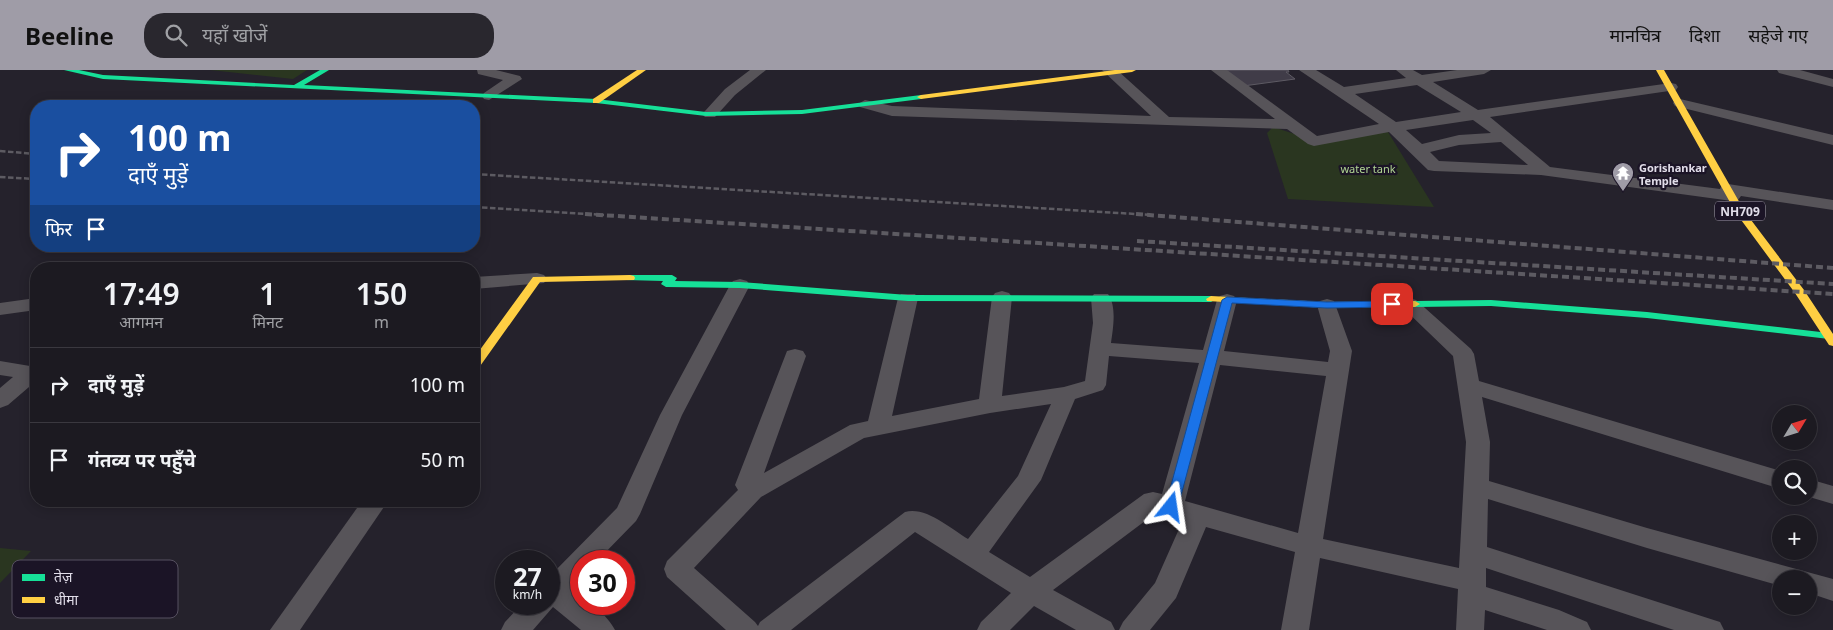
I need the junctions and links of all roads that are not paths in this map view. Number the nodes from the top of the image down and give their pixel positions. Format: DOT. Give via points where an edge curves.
graph roads {
  1 [pos="68,70"];
  2 [pos="325,70"];
  3 [pos="485,70"];
  4 [pos="642,70"];
  5 [pos="759,70"];
  6 [pos="1132,70"];
  7 [pos="1218,70"];
  8 [pos="1306,70"];
  9 [pos="1403,70"];
  10 [pos="1484,70"];
  11 [pos="1660,70"];
  12 [pos="1784,70"];
  13 [pos="1111,71"];
  14 [pos="103,73"];
  15 [pos="1419,80"];
  16 [pos="1833,83"];
  17 [pos="295,87"];
  18 [pos="1671,87"];
  19 [pos="1342,92"];
  20 [pos="489,96"];
  21 [pos="596,101"];
  22 [pos="865,104"];
  23 [pos="1680,104"];
  24 [pos="710,114"];
  25 [pos="1475,114"];
  26 [pos="1165,121"];
  27 [pos="1292,124"];
  28 [pos="1391,127"];
  29 [pos="1503,137"];
  30 [pos="1833,140"];
  31 [pos="1420,150"];
  32 [pos="1544,170"];
  33 [pos="1730,193"];
  34 [pos="1833,206"];
  35 [pos="537,279"];
  36 [pos="480,283"];
  37 [pos="740,285"];
  38 [pos="1002,297"];
  39 [pos="908,298"];
  40 [pos="1102,298"];
  41 [pos="1227,300"];
  42 [pos="1408,304"];
  43 [pos="30,305"];
  44 [pos="1327,305"];
  45 [pos="0,309"];
  46 [pos="1831,340"];
  47 [pos="1100,349"];
  48 [pos="795,356"];
  49 [pos="1212,357"];
  50 [pos="480,358"];
  51 [pos="0,368"];
  52 [pos="1338,370"];
  53 [pos="30,373"];
  54 [pos="30,375"];
  55 [pos="1468,385"];
  56 [pos="1066,394"];
  57 [pos="0,400"];
  58 [pos="990,405"];
  59 [pos="878,427"];
  60 [pos="1772,477"];
  61 [pos="1476,486"];
  62 [pos="1817,490"];
  63 [pos="752,491"];
  64 [pos="1833,495"];
  65 [pos="372,507"];
  66 [pos="1171,507"];
  67 [pos="1198,515"];
  68 [pos="1310,546"];
  69 [pos="592,550"];
  70 [pos="1473,553"];
  71 [pos="972,554"];
  72 [pos="1772,572"];
  73 [pos="570,573"];
  74 [pos="560,583"];
  75 [pos="1817,585"];
  76 [pos="1471,587"];
  77 [pos="1833,590"];
  78 [pos="1031,591"];
  79 [pos="560,605"];
  80 [pos="530,615"];
  81 [pos="284,630"];
  82 [pos="515,630"];
  83 [pos="601,630"];
  84 [pos="745,630"];
  85 [pos="770,630"];
  86 [pos="991,630"];
  87 [pos="1101,630"];
  88 [pos="1133,630"];
  89 [pos="1295,630"];
  90 [pos="1470,630"];
  91 [pos="1577,630"];
  92 [pos="1710,630"];
  1 -- 14 [label="street"];
  2 -- 17 [label="street"];
  3 -- 20 [label="street" via="515,79"];
  4 -- 21 [label="street"];
  5 -- 24 [label="street" via="730,92"];
  6 -- 13 [label="street"];
  7 -- 27 [label="street"];
  8 -- 19 [label="street"];
  9 -- 15 [label="street"];
  10 -- 15 [label="street"];
  11 -- 18 [label="street, NH709"];
  12 -- 16 [label="street"];
  13 -- 22 [label="street"];
  13 -- 26 [label="street"];
  14 -- 17 [label="street"];
  15 -- 19 [label="street"];
  15 -- 25 [label="street"];
  17 -- 20 [label="street"];
  18 -- 23 [label="street, NH709"];
  18 -- 25 [label="street"];
  19 -- 28 [label="street"];
  20 -- 21 [label="street"];
  21 -- 24 [label="street"];
  22 -- 24 [label="street" via="802,112"];
  22 -- 26 [label="street" via="892,111"];
  23 -- 30 [label="street"];
  23 -- 33 [label="street, NH709"];
  25 -- 28 [label="street"];
  25 -- 29 [label="street"];
  26 -- 27 [label="street"];
  27 -- 28 [label="street" via="1314,141"];
  28 -- 31 [label="street"];
  29 -- 31 [label="street" via="1458,140"];
  29 -- 32 [label="street"];
  31 -- 32 [label="street" via="1434,166"];
  32 -- 33 [label="street" via="1588,178"];
  33 -- 34 [label="street"];
  33 -- 46 [label="street, NH709" via="1741,214 1800,292"];
  35 -- 36 [label="street"];
  35 -- 37 [label="street" via="672,278 666,284"];
  35 -- 50 [label="street"];
  37 -- 39 [label="street"];
  37 -- 69 [label="street" via="671,414 627,514"];
  38 -- 39 [label="street"];
  38 -- 40 [label="street"];
  38 -- 58 [label="street"];
  39 -- 59 [label="street"];
  40 -- 41 [label="street"];
  40 -- 47 [label="street"];
  41 -- 44 [label="street"];
  41 -- 49 [label="street"];
  42 -- 44 [label="street"];
  42 -- 46 [label="street" via="1500,303 1647,315"];
  42 -- 55 [label="street" via="1463,354"];
  43 -- 45 [label="street"];
  44 -- 52 [label="street" via="1341,351"];
  47 -- 49 [label="street"];
  47 -- 56 [label="street" via="1095,385"];
  48 -- 63 [label="street" via="747,485"];
  49 -- 52 [label="street"];
  49 -- 66 [label="street"];
  51 -- 53 [label="street"];
  52 -- 68 [label="street"];
  54 -- 57 [label="street"];
  55 -- 60 [label="street"];
  55 -- 61 [label="street" via="1478,442"];
  56 -- 58 [label="street"];
  56 -- 71 [label="street" via="1029,480"];
  58 -- 59 [label="street"];
  59 -- 63 [label="street" via="858,431"];
  61 -- 70 [label="street"];
  61 -- 72 [label="street"];
  62 -- 64 [label="street"];
  63 -- 84 [label="street" via="677,569"];
  65 -- 81 [label="street"];
  66 -- 67 [label="street"];
  66 -- 78 [label="street" via="1153,501"];
  67 -- 68 [label="street"];
  67 -- 88 [label="street" via="1166,590"];
  68 -- 76 [label="street"];
  68 -- 89 [label="street"];
  70 -- 76 [label="street"];
  70 -- 92 [label="street"];
  71 -- 78 [label="street"];
  71 -- 85 [label="street" via="914,518"];
  73 -- 74 [label="street"];
  75 -- 77 [label="street"];
  76 -- 90 [label="street"];
  76 -- 91 [label="street"];
  78 -- 86 [label="street"];
  78 -- 87 [label="street"];
  79 -- 83 [label="street"];
  80 -- 82 [label="street"];
}
